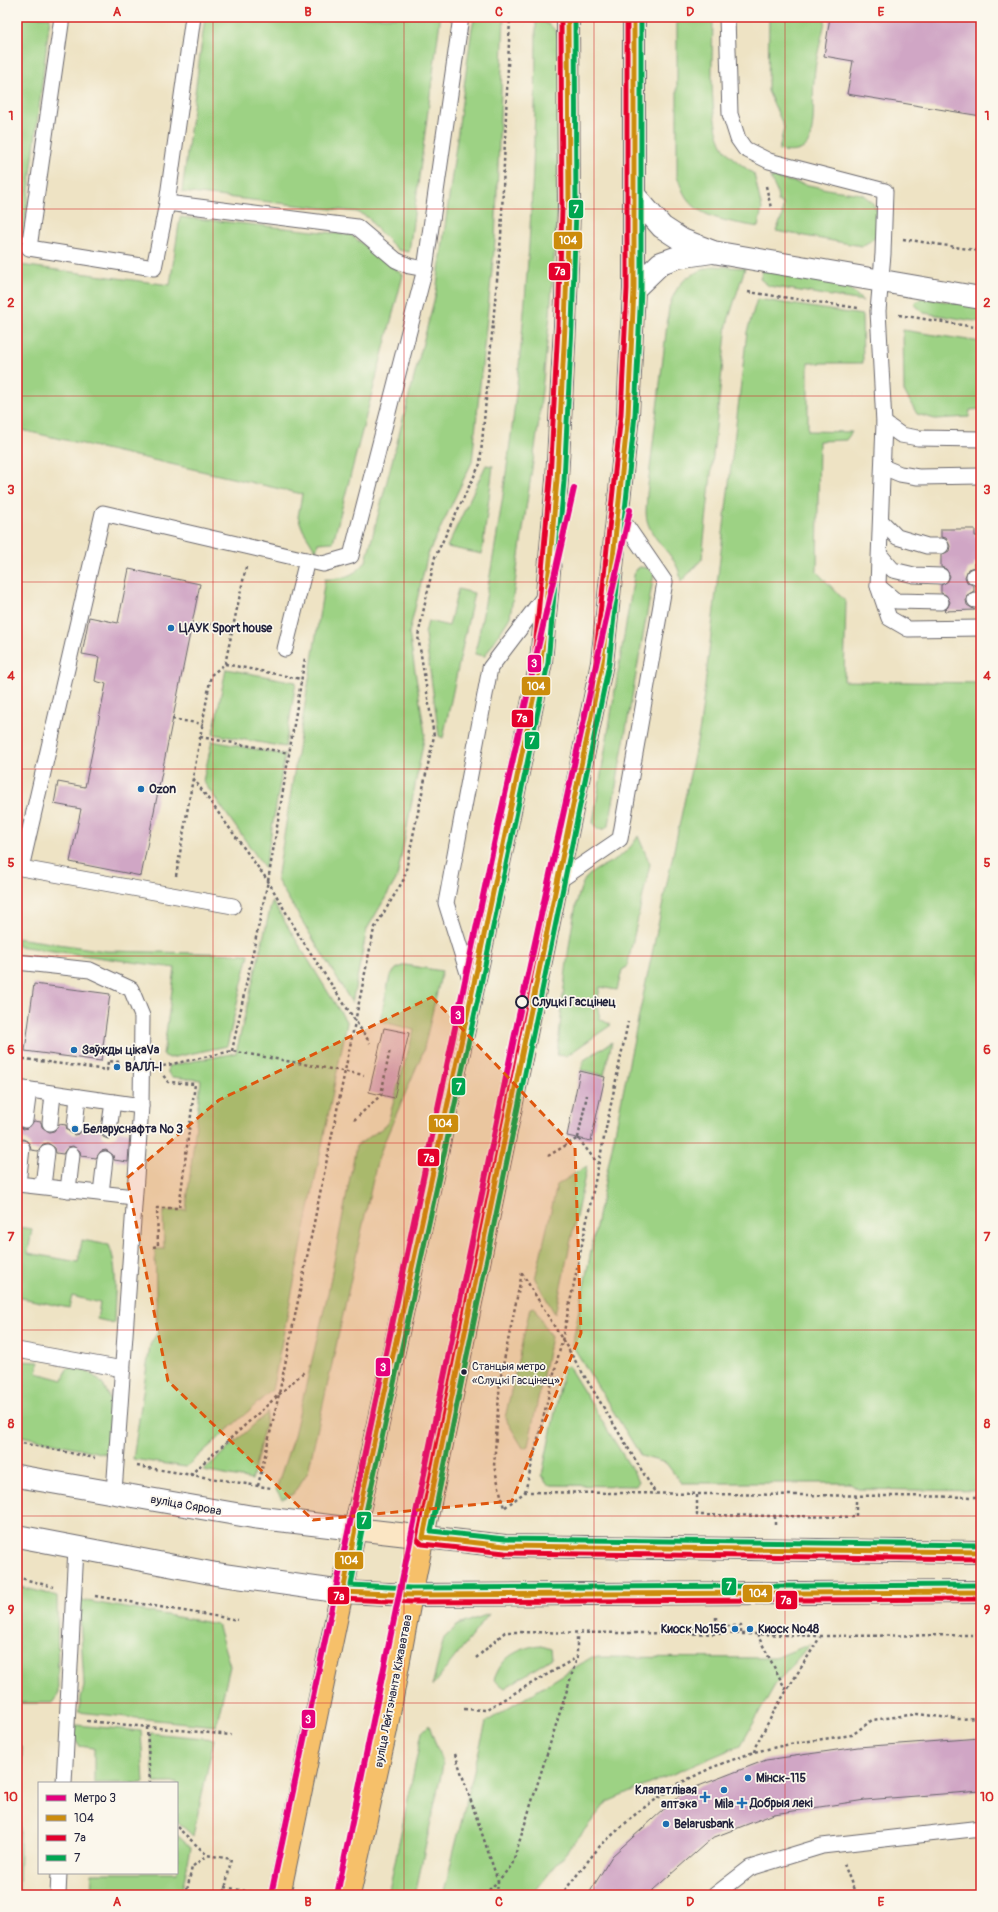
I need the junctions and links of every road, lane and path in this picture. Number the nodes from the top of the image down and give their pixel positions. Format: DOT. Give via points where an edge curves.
graph roads {
  1 [pos="62,17"];
  2 [pos="193,17"];
  3 [pos="461,17"];
  4 [pos="510,17"];
  5 [pos="568,17"];
  6 [pos="634,17"];
  7 [pos="727,17"];
  8 [pos="766,186"];
  9 [pos="634,195"];
  10 [pos="167,203"];
  11 [pos="771,208"];
  12 [pos="883,236"];
  13 [pos="981,251"];
  14 [pos="713,252"];
  15 [pos="425,269"];
  16 [pos="881,280"];
  17 [pos="634,289"];
  18 [pos="981,298"];
  19 [pos="884,423"];
  20 [pos="981,439"];
  21 [pos="883,467"];
  22 [pos="981,476"];
  23 [pos="617,512"];
  24 [pos="881,521"];
  25 [pos="941,546"];
  26 [pos="250,547"];
  27 [pos="880,555"];
  28 [pos="306,560"];
  29 [pos="941,576"];
  30 [pos="878,586"];
  31 [pos="547,592"];
  32 [pos="941,602"];
  33 [pos="191,628"];
  34 [pos="981,628"];
  35 [pos="233,629"];
  36 [pos="285,649"];
  37 [pos="305,656"];
  38 [pos="225,664"];
  39 [pos="301,679"];
  40 [pos="172,718"];
  41 [pos="203,724"];
  42 [pos="200,737"];
  43 [pos="289,753"];
  44 [pos="194,778"];
  45 [pos="268,881"];
  46 [pos="557,882"];
  47 [pos="172,895"];
  48 [pos="233,906"];
  49 [pos="17,962"];
  50 [pos="473,988"];
  51 [pos="354,1020"];
  52 [pos="628,1022"];
  53 [pos="370,1043"];
  54 [pos="390,1049"];
  55 [pos="232,1051"];
  56 [pos="17,1058"];
  57 [pos="128,1063"];
  58 [pos="345,1072"];
  59 [pos="364,1075"];
  60 [pos="23,1089"];
  61 [pos="53,1094"];
  62 [pos="587,1095"];
  63 [pos="78,1097"];
  64 [pos="113,1102"];
  65 [pos="141,1106"];
  66 [pos="25,1120"];
  67 [pos="354,1120"];
  68 [pos="50,1123"];
  69 [pos="75,1126"];
  70 [pos="109,1130"];
  71 [pos="578,1138"];
  72 [pos="22,1148"];
  73 [pos="47,1152"];
  74 [pos="72,1155"];
  75 [pos="548,1156"];
  76 [pos="105,1159"];
  77 [pos="598,1164"];
  78 [pos="43,1186"];
  79 [pos="68,1190"];
  80 [pos="101,1193"];
  81 [pos="134,1197"];
  82 [pos="158,1246"];
  83 [pos="562,1341"];
  84 [pos="17,1350"];
  85 [pos="123,1369"];
  86 [pos="304,1371"];
  87 [pos="279,1394"];
  88 [pos="17,1442"];
  89 [pos="116,1462"];
  90 [pos="190,1475"];
  91 [pos="17,1476"];
  92 [pos="258,1486"];
  93 [pos="271,1488"];
  94 [pos="114,1492"];
  95 [pos="525,1492"];
  96 [pos="656,1494"];
  97 [pos="697,1495"];
  98 [pos="856,1497"];
  99 [pos="981,1498"];
  100 [pos="355,1529"];
  101 [pos="17,1536"];
  102 [pos="423,1537"];
  103 [pos="76,1548"];
  104 [pos="981,1552"];
  105 [pos="17,1577"];
  106 [pos="72,1592"];
  107 [pos="343,1592"];
  108 [pos="981,1592"];
  109 [pos="411,1596"];
  110 [pos="238,1620"];
  111 [pos="577,1634"];
  112 [pos="741,1634"];
  113 [pos="756,1634"];
  114 [pos="694,1635"];
  115 [pos="981,1635"];
  116 [pos="820,1636"];
  117 [pos="476,1658"];
  118 [pos="577,1658"];
  119 [pos="787,1690"];
  120 [pos="464,1709"];
  121 [pos="981,1718"];
  122 [pos="67,1719"];
  123 [pos="147,1727"];
  124 [pos="231,1736"];
  125 [pos="754,1752"];
  126 [pos="455,1754"];
  127 [pos="64,1782"];
  128 [pos="150,1782"];
  129 [pos="178,1828"];
  130 [pos="981,1828"];
  131 [pos="836,1844"];
  132 [pos="207,1855"];
  133 [pos="59,1874"];
  134 [pos="498,1881"];
  135 [pos="225,1887"];
  136 [pos="269,1894"];
  137 [pos="58,1895"];
  138 [pos="186,1895"];
  139 [pos="224,1895"];
  140 [pos="349,1895"];
  141 [pos="484,1895"];
  142 [pos="497,1895"];
  143 [pos="561,1895"];
  144 [pos="715,1895"];
  145 [pos="856,1895"];
  1 -- 10 [label="lane" via="29,248 154,268"];
  2 -- 10 [label="lane"];
  3 -- 15 [label="lane"];
  4 -- 51 [label="path" via="501,237 480,464 435,557 418,636 434,736 404,879 374,929"];
  5 -- 31 [label="main road" via="569,210 565,326 557,480"];
  6 -- 9 [label="main road, вуліца Лейтэнанта Кіжаватава"];
  7 -- 12 [label="lane" via="730,114 738,140 745,149 769,161 885,191"];
  8 -- 11 [label="path"];
  9 -- 14 [label="street" via="662,227 682,240"];
  9 -- 17 [label="main road, вуліца Лейтэнанта Кіжаватава"];
  10 -- 15 [label="lane" via="357,227 396,260"];
  12 -- 13 [label="path"];
  12 -- 16 [label="lane"];
  14 -- 16 [label="street"];
  14 -- 17 [label="street" via="661,263"];
  15 -- 28 [label="lane" via="351,556 323,564"];
  16 -- 18 [label="street"];
  16 -- 19 [label="lane" via="878,311"];
  17 -- 23 [label="main road, вуліца Лейтэнанта Кіжаватава" via="628,415"];
  19 -- 20 [label="lane" via="902,435 918,438"];
  19 -- 21 [label="lane"];
  21 -- 22 [label="lane" via="900,474 918,477"];
  21 -- 24 [label="lane"];
  23 -- 46 [label="main road, вуліца Лейтэнанта Кіжаватава" via="602,663"];
  23 -- 46 [label="lane" via="665,582 620,839"];
  24 -- 25 [label="lane" via="897,537 927,546"];
  24 -- 27 [label="lane"];
  26 -- 28 [label="lane"];
  26 -- 35 [label="path"];
  26 -- 47 [label="lane" via="103,513 21,868"];
  27 -- 29 [label="lane" via="893,570 914,575"];
  27 -- 30 [label="lane"];
  28 -- 36 [label="lane"];
  30 -- 32 [label="lane" via="896,601"];
  30 -- 34 [label="lane" via="888,618 908,629"];
  31 -- 50 [label="main road" via="541,662"];
  31 -- 50 [label="lane" via="490,668 477,735 446,903"];
  33 -- 35 [label="path" via="203,623"];
  35 -- 38 [label="path"];
  37 -- 39 [label="path"];
  38 -- 39 [label="path"];
  38 -- 41 [label="path" via="211,675"];
  39 -- 43 [label="path"];
  40 -- 41 [label="path"];
  41 -- 42 [label="path"];
  42 -- 43 [label="path"];
  42 -- 44 [label="path"];
  43 -- 45 [label="path"];
  44 -- 45 [label="path"];
  44 -- 47 [label="path"];
  45 -- 51 [label="path" via="300,937"];
  45 -- 55 [label="path"];
  46 -- 102 [label="main road, вуліца Лейтэнанта Кіжаватава"];
  47 -- 48 [label="lane"];
  49 -- 65 [label="lane" via="90,970 131,989 142,1016"];
  50 -- 100 [label="main road"];
  51 -- 53 [label="path"];
  51 -- 58 [label="path"];
  52 -- 77 [label="path"];
  54 -- 67 [label="path" via="381,1095"];
  55 -- 58 [label="path"];
  55 -- 82 [label="path" via="163,1065 162,1074 168,1082 195,1084 179,1208 157,1208"];
  56 -- 57 [label="path" via="107,1070 108,1061"];
  58 -- 59 [label="path"];
  58 -- 87 [label="path"];
  60 -- 61 [label="lane"];
  60 -- 66 [label="lane"];
  61 -- 63 [label="lane"];
  61 -- 68 [label="lane"];
  62 -- 71 [label="path"];
  63 -- 64 [label="lane"];
  63 -- 69 [label="lane"];
  64 -- 65 [label="lane"];
  64 -- 70 [label="lane"];
  65 -- 81 [label="lane"];
  71 -- 75 [label="path"];
  71 -- 77 [label="path"];
  72 -- 78 [label="lane" via="18,1184"];
  73 -- 78 [label="lane"];
  74 -- 79 [label="lane"];
  76 -- 80 [label="lane"];
  77 -- 83 [label="path"];
  78 -- 79 [label="lane"];
  79 -- 80 [label="lane"];
  80 -- 81 [label="lane"];
  81 -- 85 [label="lane"];
  83 -- 95 [label="path"];
  83 -- 95 [label="path" via="522,1272 500,1380 494,1466 504,1508"];
  83 -- 96 [label="path"];
  84 -- 85 [label="lane"];
  85 -- 89 [label="lane"];
  86 -- 87 [label="path"];
  87 -- 90 [label="path"];
  87 -- 92 [label="path"];
  88 -- 89 [label="path"];
  89 -- 90 [label="path"];
  89 -- 94 [label="lane"];
  90 -- 92 [label="path"];
  91 -- 94 [label="street, вуліца Сярова"];
  92 -- 93 [label="path"];
  94 -- 100 [label="street, вуліца Сярова" via="253,1517"];
  95 -- 96 [label="path"];
  96 -- 97 [label="path"];
  97 -- 98 [label="path"];
  97 -- 98 [label="path" via="697,1515 856,1517"];
  98 -- 99 [label="path"];
  100 -- 102 [label="main road"];
  100 -- 107 [label="main road"];
  101 -- 103 [label="street"];
  102 -- 104 [label="main road" via="505,1546"];
  102 -- 109 [label="main road, вуліца Лейтэнанта Кіжаватава"];
  103 -- 106 [label="lane"];
  103 -- 107 [label="street" via="244,1578"];
  105 -- 106 [label="path"];
  106 -- 110 [label="path"];
  106 -- 122 [label="lane"];
  107 -- 109 [label="main road"];
  107 -- 136 [label="main road"];
  108 -- 109 [label="main road"];
  109 -- 140 [label="main road, вуліца Лейтэнанта Кіжаватава" via="387,1723"];
  111 -- 114 [label="path"];
  111 -- 117 [label="path" via="505,1632"];
  111 -- 118 [label="path"];
  112 -- 113 [label="path"];
  112 -- 114 [label="path"];
  112 -- 114 [label="path" via="741,1626 694,1626"];
  113 -- 116 [label="path"];
  113 -- 119 [label="path"];
  115 -- 116 [label="path"];
  116 -- 119 [label="path"];
  118 -- 120 [label="path" via="485,1710"];
  118 -- 134 [label="path" via="512,1865"];
  119 -- 125 [label="path"];
  121 -- 125 [label="path" via="958,1719 917,1714 872,1720 852,1736 795,1743"];
  122 -- 123 [label="path"];
  122 -- 127 [label="lane"];
  123 -- 124 [label="path"];
  123 -- 128 [label="path"];
  125 -- 143 [label="path" via="713,1767 678,1784 638,1812 600,1846"];
  126 -- 134 [label="path"];
  129 -- 132 [label="path"];
  130 -- 131 [label="lane"];
  131 -- 144 [label="lane" via="750,1868"];
  131 -- 145 [label="path"];
  132 -- 135 [label="path" via="231,1859"];
  132 -- 138 [label="path" via="192,1867"];
  133 -- 137 [label="lane"];
  134 -- 141 [label="path"];
  134 -- 142 [label="path"];
  135 -- 136 [label="path"];
  135 -- 139 [label="path"];
}
